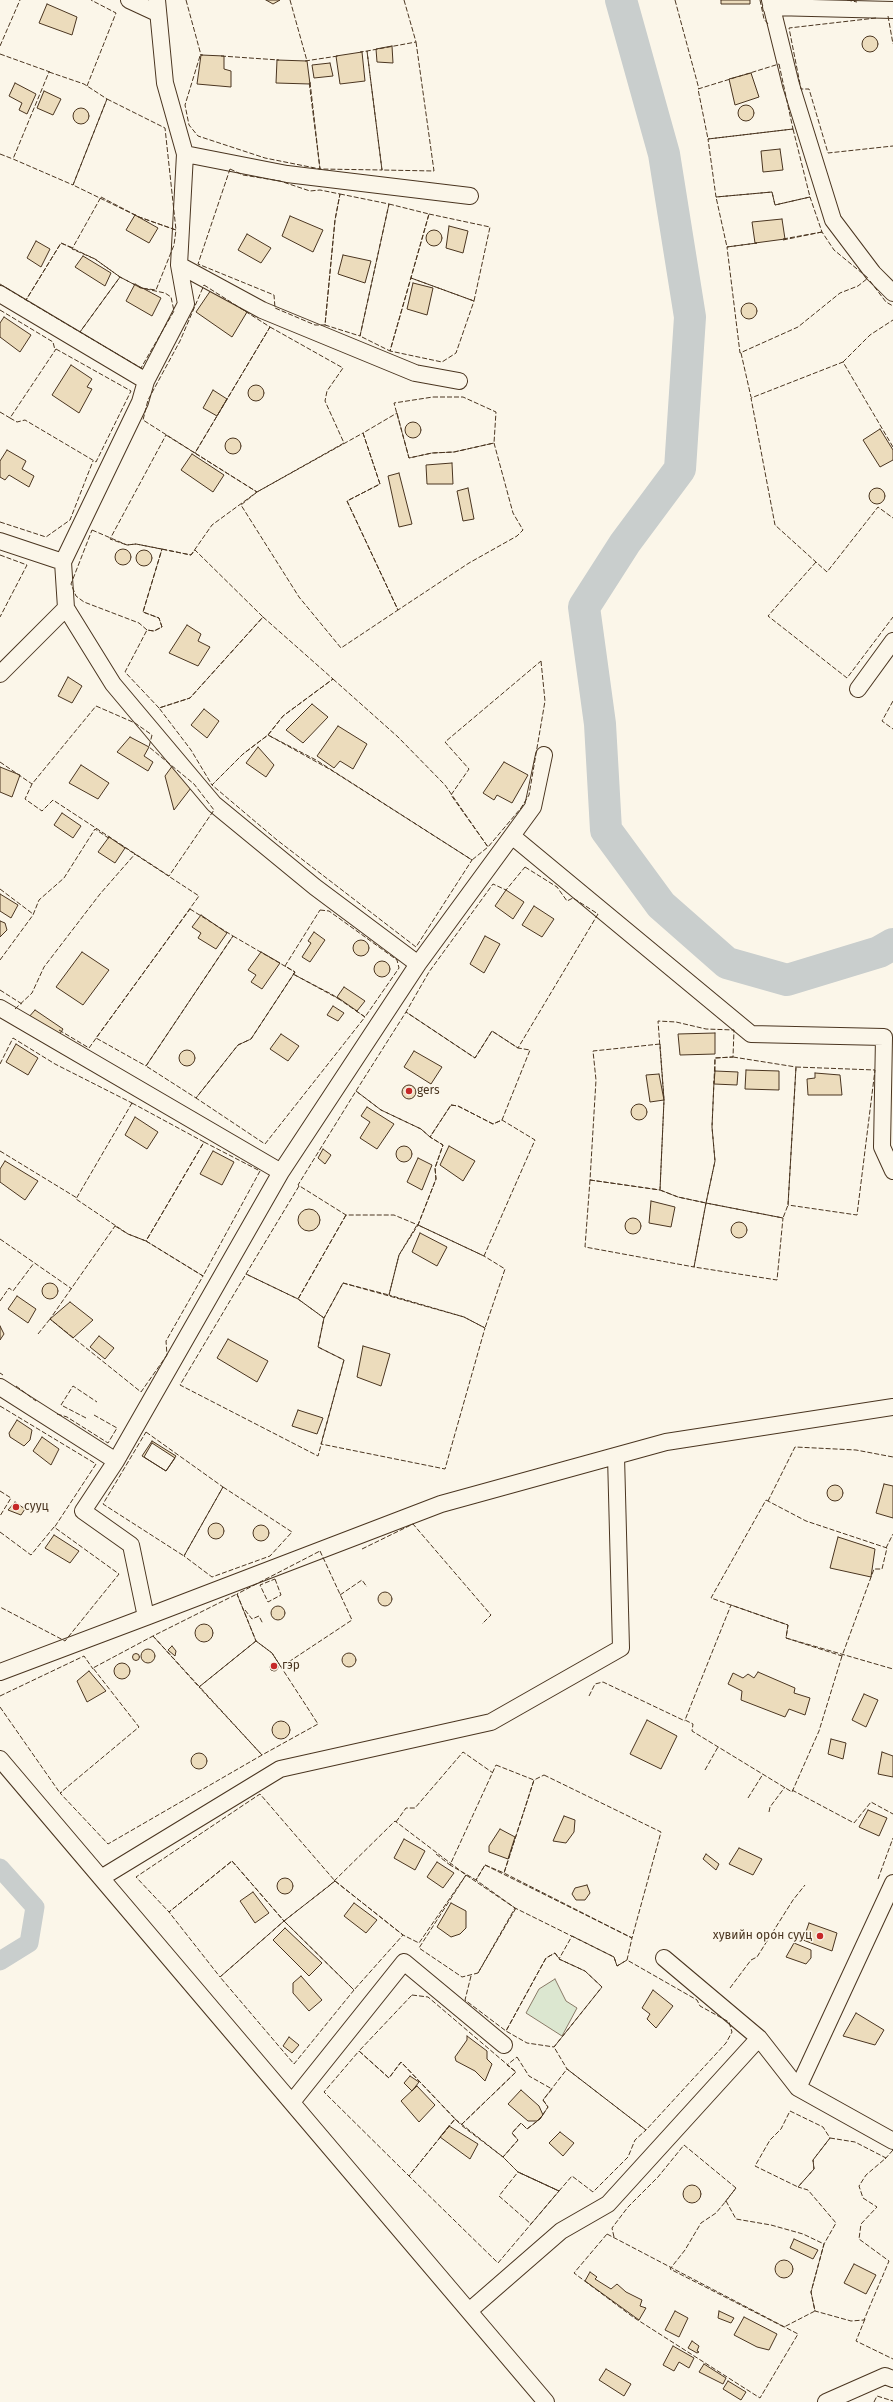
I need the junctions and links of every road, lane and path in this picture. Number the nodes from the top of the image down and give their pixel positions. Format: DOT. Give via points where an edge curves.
graph roads {
  1 [pos="129,0"];
  2 [pos="770,4"];
  3 [pos="157,7"];
  4 [pos="893,10"];
  5 [pos="185,154"];
  6 [pos="470,196"];
  7 [pos="179,265"];
  8 [pos="893,293"];
  9 [pos="0,294"];
  10 [pos="146,381"];
  11 [pos="459,381"];
  12 [pos="0,541"];
  13 [pos="63,562"];
  14 [pos="66,608"];
  15 [pos="893,641"];
  16 [pos="0,674"];
  17 [pos="858,689"];
  18 [pos="544,755"];
  19 [pos="512,836"];
  20 [pos="418,964"];
  21 [pos="0,1008"];
  22 [pos="889,1036"];
  23 [pos="893,1171"];
  24 [pos="281,1172"];
  25 [pos="0,1387"];
  26 [pos="893,1407"];
  27 [pos="616,1456"];
  28 [pos="116,1461"];
  29 [pos="146,1617"];
  30 [pos="0,1672"];
  31 [pos="0,1758"];
  32 [pos="101,1878"];
  33 [pos="893,1883"];
  34 [pos="664,1958"];
  35 [pos="759,2038"];
  36 [pos="504,2045"];
  37 [pos="798,2088"];
  38 [pos="292,2102"];
  39 [pos="893,2141"];
  40 [pos="469,2311"];
  41 [pos="893,2379"];
  42 [pos="546,2402"];
  43 [pos="826,2402"];
  1 -- 3 [label="street"];
  2 -- 4 [label="street"];
  2 -- 8 [label="street" via="791,85 833,220 872,273"];
  3 -- 5 [label="street" via="165,83"];
  5 -- 6 [label="street" via="287,174"];
  5 -- 7 [label="street"];
  7 -- 10 [label="street" via="186,304"];
  7 -- 11 [label="street" via="262,310 407,370"];
  9 -- 10 [label="street"];
  10 -- 13 [label="street" via="140,402"];
  12 -- 13 [label="street"];
  13 -- 14 [label="street"];
  14 -- 16 [label="street"];
  14 -- 20 [label="street" via="113,684 214,804 315,887"];
  15 -- 17 [label="street"];
  18 -- 19 [label="street" via="533,807"];
  19 -- 20 [label="street"];
  19 -- 22 [label="street" via="751,1034"];
  20 -- 24 [label="street"];
  21 -- 24 [label="street"];
  22 -- 23 [label="street" via="882,1147"];
  24 -- 28 [label="street"];
  25 -- 28 [label="street"];
  26 -- 27 [label="street" via="666,1442"];
  27 -- 29 [label="street" via="442,1504"];
  27 -- 32 [label="street" via="621,1648 491,1722 280,1769"];
  28 -- 29 [label="street" via="83,1511 131,1545"];
  29 -- 30 [label="street"];
  31 -- 32 [label="street"];
  32 -- 38 [label="street"];
  33 -- 37 [label="street"];
  34 -- 35 [label="street"];
  35 -- 37 [label="street"];
  35 -- 40 [label="street" via="608,2204 561,2231"];
  36 -- 38 [label="street" via="404,1962"];
  37 -- 39 [label="street"];
  38 -- 40 [label="street"];
  40 -- 42 [label="street"];
  41 -- 43 [label="street" via="885,2376"];
}
